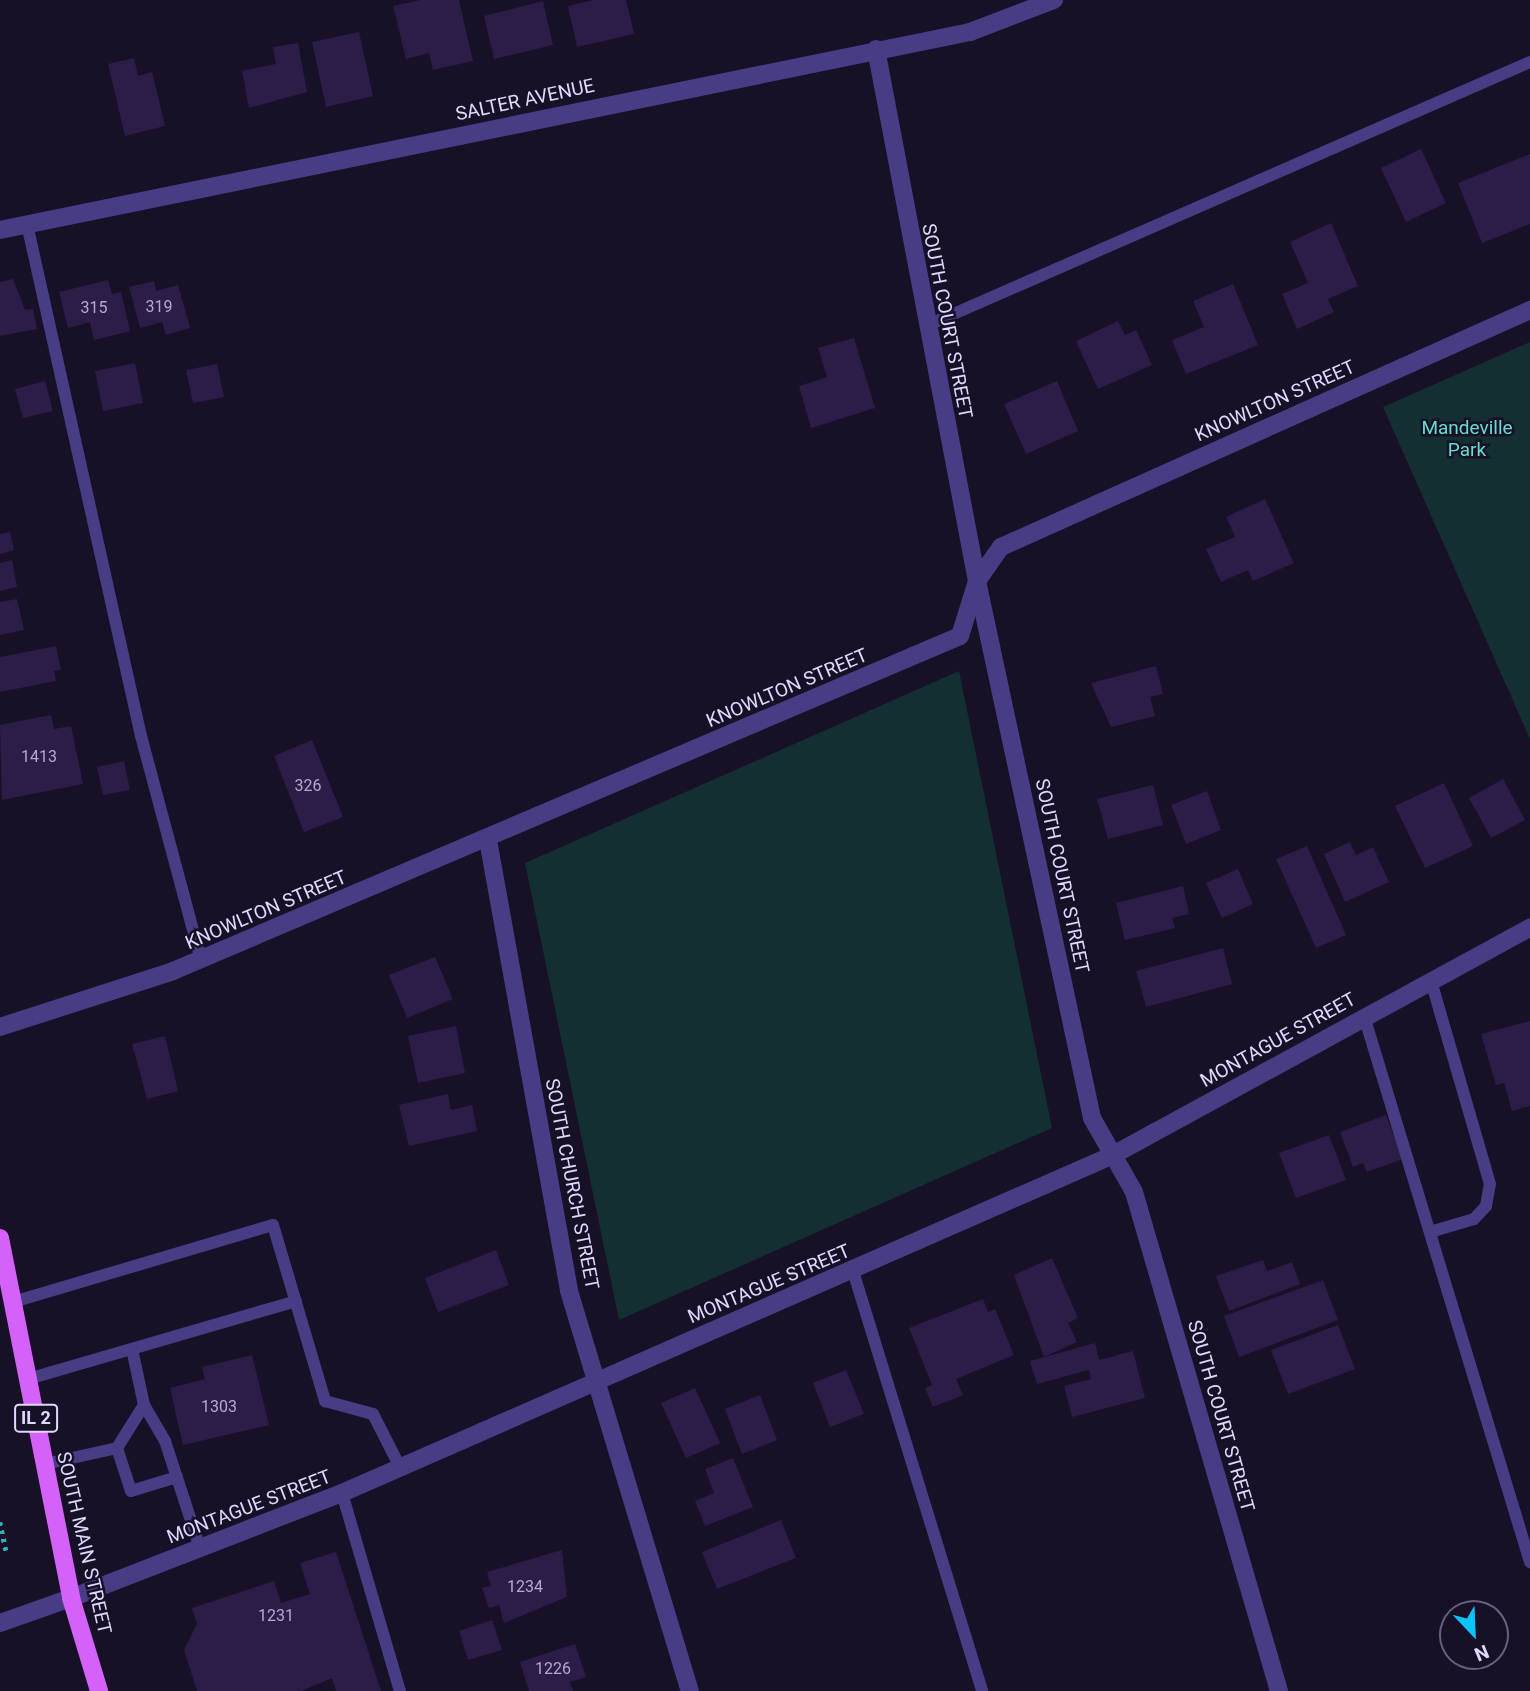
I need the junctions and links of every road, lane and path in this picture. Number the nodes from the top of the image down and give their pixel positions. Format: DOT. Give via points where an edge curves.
graph roads {
  1 [pos="1054,0"];
  2 [pos="876,50"];
  3 [pos="1530,62"];
  4 [pos="27,224"];
  5 [pos="0,230"];
  6 [pos="1530,310"];
  7 [pos="926,326"];
  8 [pos="977,581"];
  9 [pos="488,840"];
  10 [pos="1530,928"];
  11 [pos="201,960"];
  12 [pos="1431,981"];
  13 [pos="1364,1016"];
  14 [pos="0,1027"];
  15 [pos="1113,1154"];
  16 [pos="1430,1232"];
  17 [pos="0,1238"];
  18 [pos="853,1270"];
  19 [pos="296,1301"];
  20 [pos="13,1302"];
  21 [pos="132,1349"];
  22 [pos="28,1379"];
  23 [pos="600,1380"];
  24 [pos="144,1405"];
  25 [pos="117,1448"];
  26 [pos="45,1464"];
  27 [pos="400,1467"];
  28 [pos="177,1477"];
  29 [pos="342,1493"];
  30 [pos="0,1522"];
  31 [pos="200,1548"];
  32 [pos="6,1550"];
  33 [pos="1530,1562"];
  34 [pos="71,1598"];
  35 [pos="0,1623"];
  36 [pos="99,1691"];
  37 [pos="400,1691"];
  38 [pos="690,1691"];
  39 [pos="982,1691"];
  40 [pos="1279,1691"];
  1 -- 2 [label="street, SALTER AVENUE" via="970,32"];
  2 -- 4 [label="street, SALTER AVENUE"];
  2 -- 7 [label="street, SOUTH COURT STREET"];
  3 -- 7 [label="lane"];
  4 -- 5 [label="street, SALTER AVENUE"];
  4 -- 11 [label="lane" via="141,736"];
  6 -- 8 [label="street, KNOWLTON STREET" via="1000,547"];
  7 -- 8 [label="street, SOUTH COURT STREET"];
  8 -- 9 [label="street, KNOWLTON STREET" via="960,635"];
  8 -- 15 [label="street, SOUTH COURT STREET" via="1092,1118"];
  9 -- 11 [label="street, KNOWLTON STREET"];
  9 -- 23 [label="street, SOUTH CHURCH STREET" via="569,1291"];
  10 -- 12 [label="street, MONTAGUE STREET"];
  11 -- 14 [label="street, KNOWLTON STREET"];
  12 -- 13 [label="street, MONTAGUE STREET"];
  12 -- 16 [label="lane" via="1490,1184 1486,1206 1474,1219"];
  13 -- 15 [label="street, MONTAGUE STREET"];
  13 -- 16 [label="lane"];
  15 -- 18 [label="street, MONTAGUE STREET"];
  15 -- 40 [label="street, SOUTH COURT STREET" via="1134,1192"];
  16 -- 33 [label="lane"];
  17 -- 20 [label="main road, SOUTH MAIN STREET / IL 2"];
  18 -- 23 [label="street, MONTAGUE STREET"];
  18 -- 39 [label="lane"];
  19 -- 20 [label="lane" via="273,1225"];
  19 -- 21 [label="lane"];
  19 -- 27 [label="lane" via="325,1401 373,1414"];
  20 -- 22 [label="main road, SOUTH MAIN STREET / IL 2"];
  21 -- 22 [label="lane"];
  21 -- 24 [label="lane"];
  22 -- 26 [label="main road, SOUTH MAIN STREET / IL 2"];
  23 -- 27 [label="street, MONTAGUE STREET"];
  23 -- 38 [label="street, SOUTH CHURCH STREET"];
  24 -- 25 [label="lane"];
  24 -- 28 [label="lane"];
  25 -- 26 [label="lane"];
  25 -- 28 [label="lane" via="131,1491"];
  26 -- 34 [label="main road, SOUTH MAIN STREET / IL 2"];
  27 -- 29 [label="street, MONTAGUE STREET"];
  28 -- 31 [label="lane"];
  29 -- 31 [label="street, MONTAGUE STREET"];
  29 -- 37 [label="lane"];
  30 -- 32 [label="path"];
  31 -- 34 [label="street, MONTAGUE STREET"];
  34 -- 35 [label="street, MONTAGUE STREET"];
  34 -- 36 [label="main road, SOUTH MAIN STREET / IL 2"];
}
